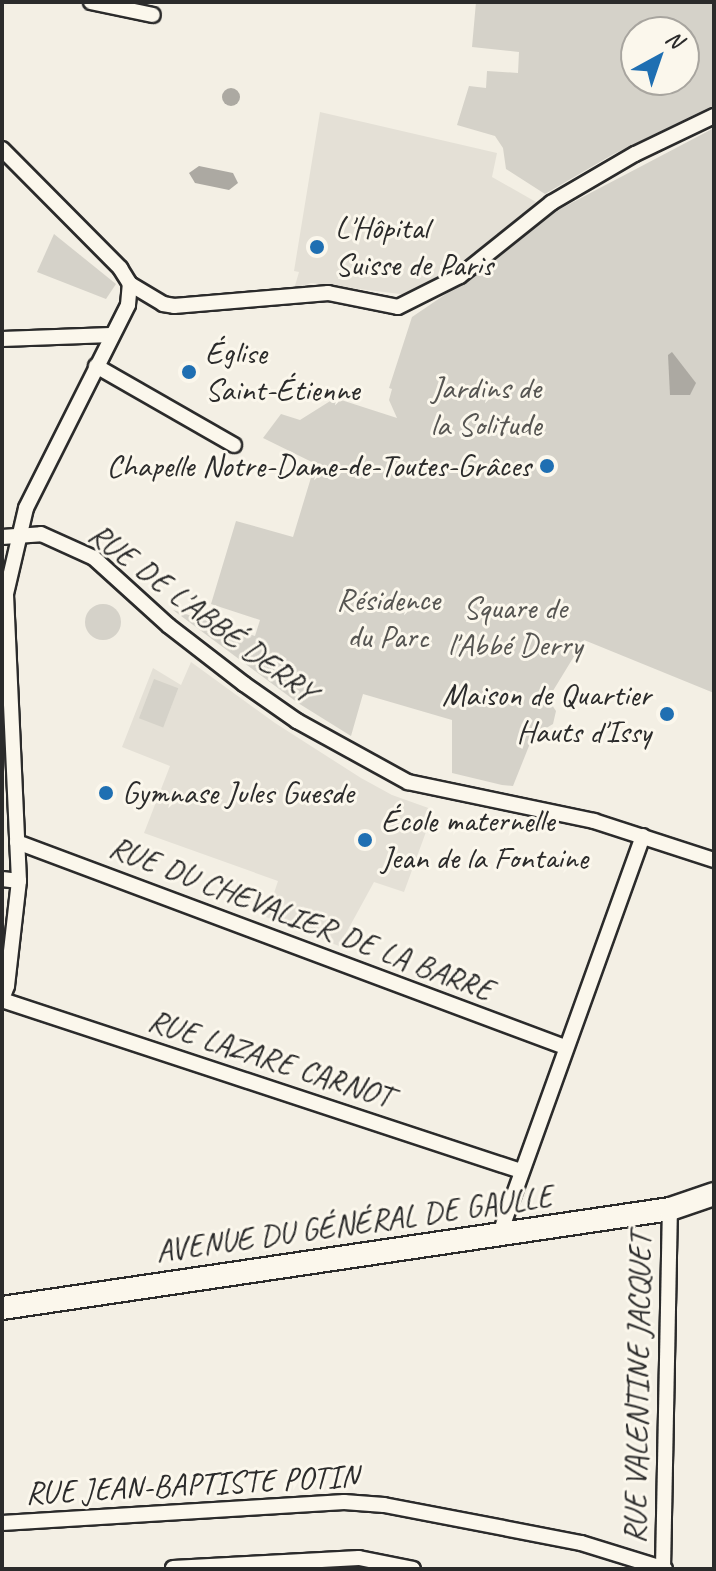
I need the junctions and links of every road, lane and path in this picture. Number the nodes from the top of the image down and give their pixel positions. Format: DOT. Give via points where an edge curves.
graph roads {
  1 [pos="91,2"];
  2 [pos="153,15"];
  3 [pos="714,116"];
  4 [pos="2,149"];
  5 [pos="130,284"];
  6 [pos="111,335"];
  7 [pos="2,339"];
  8 [pos="96,366"];
  9 [pos="234,445"];
  10 [pos="18,535"];
  11 [pos="2,537"];
  12 [pos="643,836"];
  13 [pos="17,842"];
  14 [pos="714,860"];
  15 [pos="2,879"];
  16 [pos="19,881"];
  17 [pos="2,999"];
  18 [pos="565,1047"];
  19 [pos="521,1171"];
  20 [pos="714,1194"];
  21 [pos="670,1209"];
  22 [pos="499,1236"];
  23 [pos="2,1308"];
  24 [pos="2,1523"];
  25 [pos="173,1568"];
  26 [pos="413,1569"];
  27 [pos="663,1569"];
  1 -- 2 [label="street"];
  3 -- 5 [label="street" via="551,203 460,276 398,307 328,293 174,306"];
  4 -- 5 [label="street" via="115,262"];
  5 -- 6 [label="street" via="128,305"];
  6 -- 7 [label="street"];
  6 -- 8 [label="street"];
  8 -- 9 [label="street"];
  8 -- 10 [label="street" via="26,508"];
  10 -- 11 [label="street, RUE DE L'ABBÉ DERRY"];
  10 -- 12 [label="street, RUE DE L'ABBÉ DERRY" via="41,534 94,558 244,684 297,721 408,782"];
  10 -- 13 [label="street" via="6,594"];
  12 -- 14 [label="street, RUE DE L'ABBÉ DERRY"];
  12 -- 18 [label="street"];
  13 -- 16 [label="street"];
  13 -- 18 [label="street, RUE DU CHEVALIER DE LA BARRE"];
  15 -- 16 [label="street"];
  16 -- 17 [label="street"];
  17 -- 19 [label="street, RUE LAZARE CARNOT"];
  18 -- 19 [label="street"];
  19 -- 22 [label="street"];
  20 -- 21 [label="main road, AVENUE DU GÉNÉRAL DE GAULLE"];
  21 -- 22 [label="main road, AVENUE DU GÉNÉRAL DE GAULLE"];
  21 -- 27 [label="street, RUE VALENTINE JACQUET"];
  22 -- 23 [label="main road, AVENUE DU GÉNÉRAL DE GAULLE"];
  24 -- 27 [label="street, RUE JEAN-BAPTISTE POTIN" via="344,1502 581,1543"];
  25 -- 26 [label="street" via="359,1558"];
}
